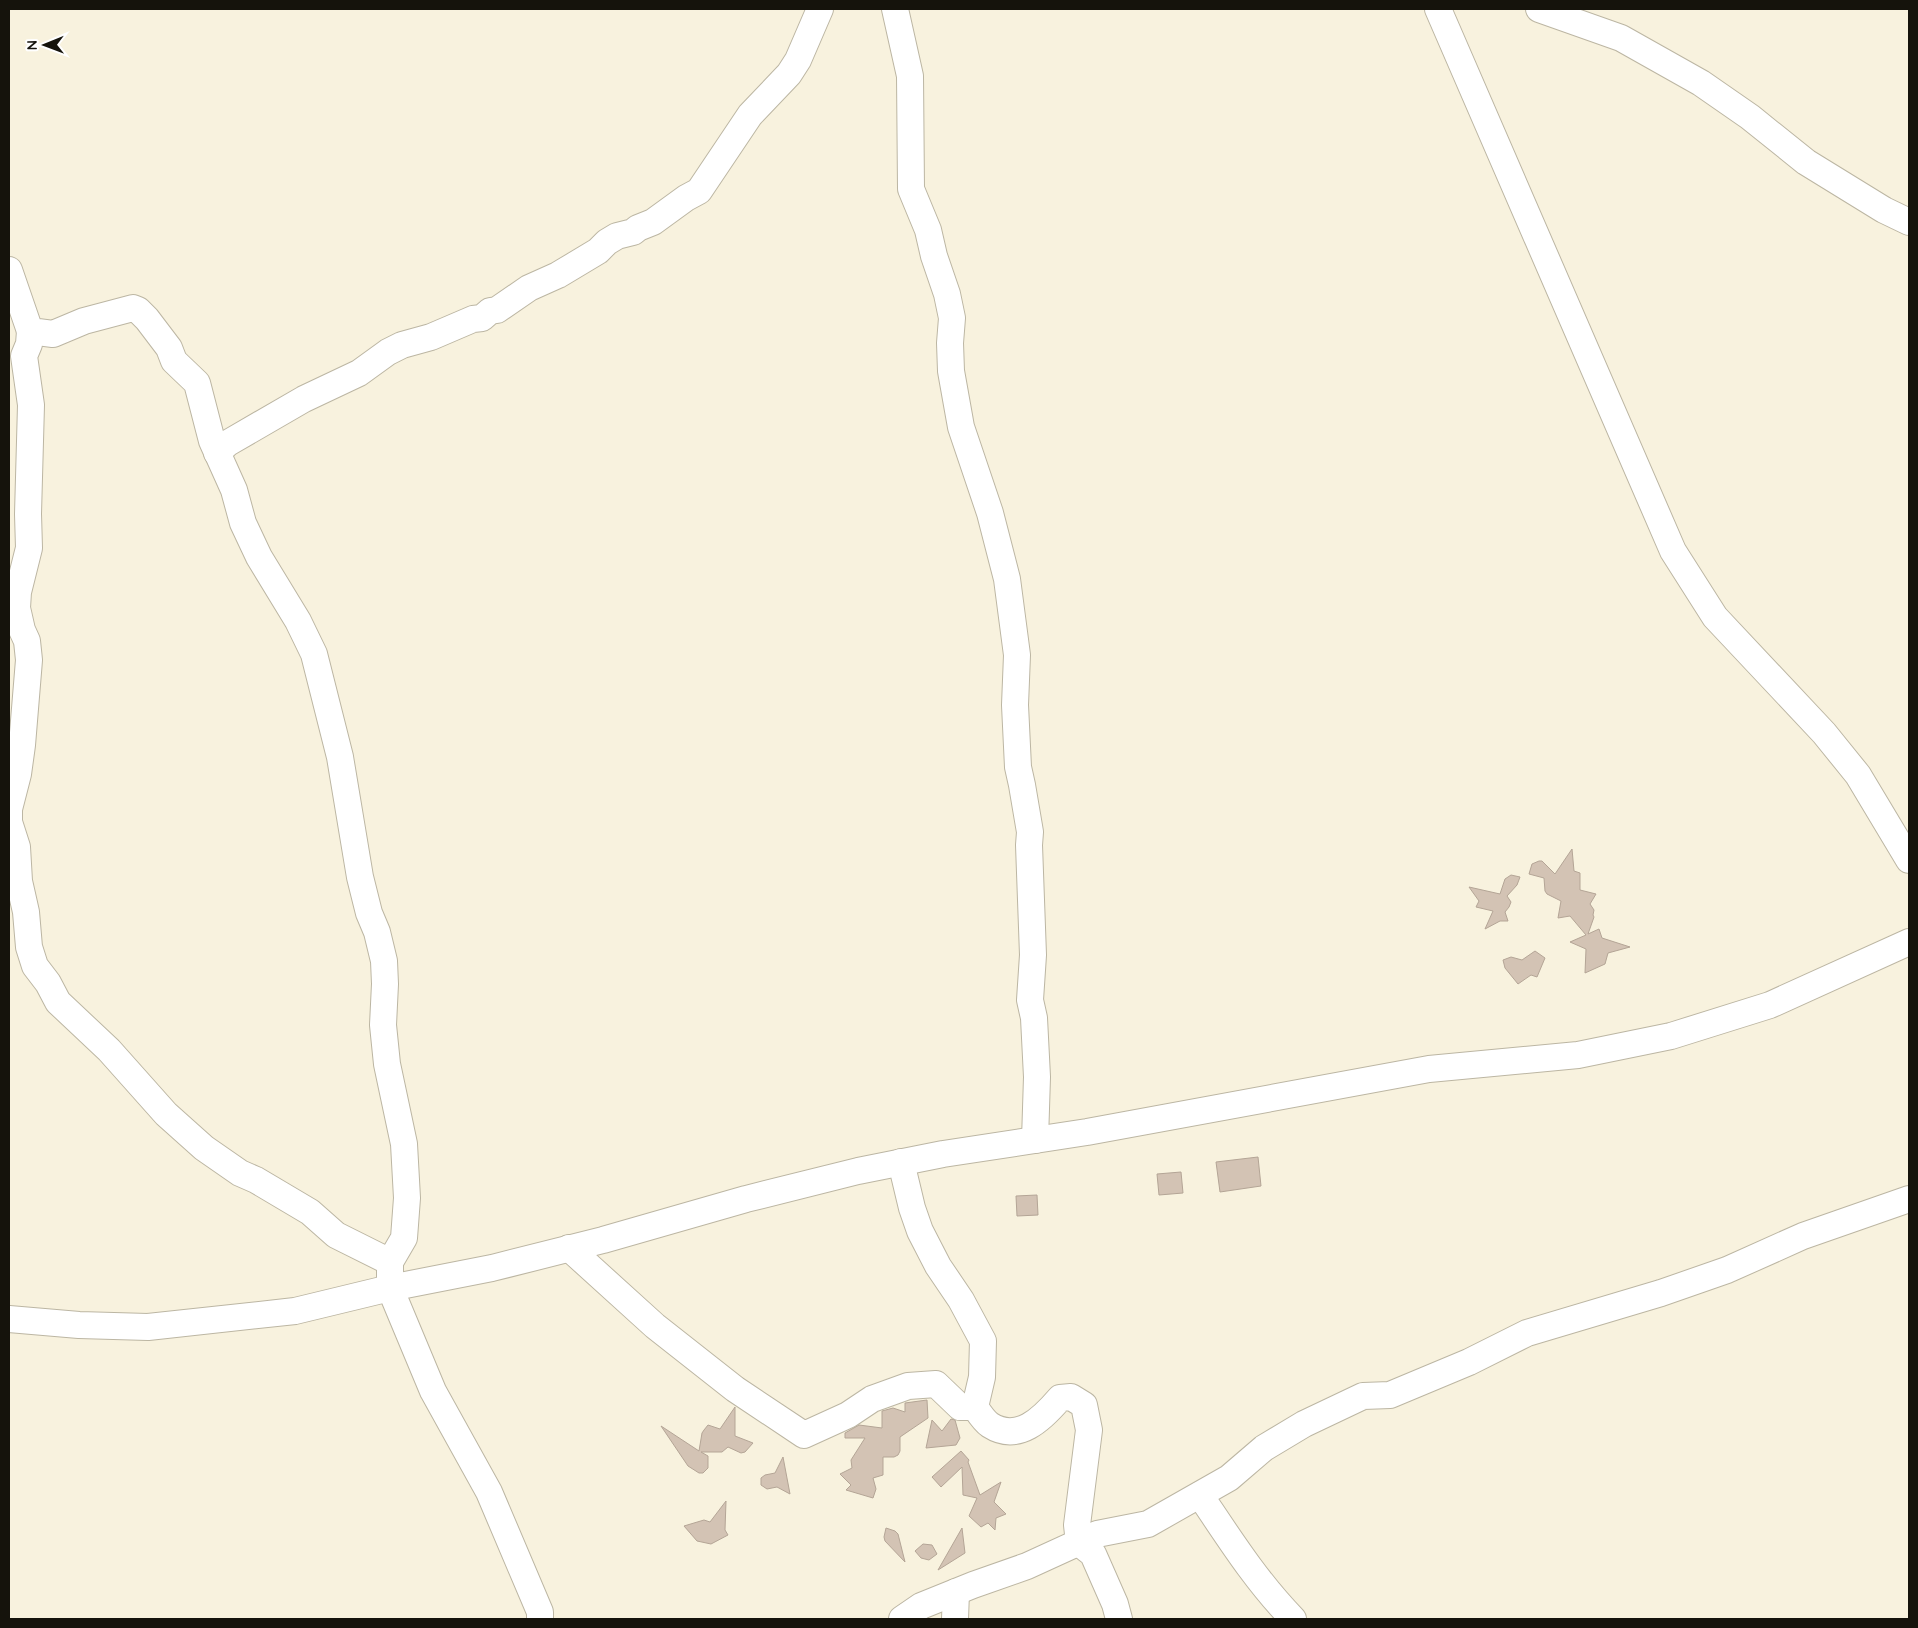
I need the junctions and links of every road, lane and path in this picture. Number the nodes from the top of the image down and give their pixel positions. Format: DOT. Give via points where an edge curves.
graph roads {
  1 [pos="820,9"];
  2 [pos="895,9"];
  3 [pos="1438,9"];
  4 [pos="1539,9"];
  5 [pos="1909,222"];
  6 [pos="9,270"];
  7 [pos="30,331"];
  8 [pos="217,453"];
  9 [pos="1909,860"];
  10 [pos="1909,942"];
  11 [pos="1035,1140"];
  12 [pos="901,1162"];
  13 [pos="1909,1199"];
  14 [pos="570,1248"];
  15 [pos="390,1262"];
  16 [pos="390,1288"];
  17 [pos="9,1318"];
  18 [pos="974,1407"];
  19 [pos="1200,1495"];
  20 [pos="1079,1543"];
  21 [pos="956,1592"];
  22 [pos="540,1619"];
  23 [pos="902,1619"];
  24 [pos="955,1619"];
  25 [pos="1119,1619"];
  26 [pos="1292,1619"];
  1 -- 8 [label="street" via="789,74 750,115 699,191 653,222 617,236 598,251 529,288 498,310 388,352 360,373 304,399 228,443"];
  2 -- 11 [label="street" via="910,76 911,189 928,230 947,294 952,318 951,371 961,427 990,513 1013,616 1018,767 1030,832 1033,955 1030,1000 1038,1076"];
  3 -- 9 [label="street" via="1673,551 1715,618 1824,733 1858,775"];
  4 -- 5 [label="street" via="1621,38 1701,82 1806,162"];
  6 -- 7 [label="street"];
  7 -- 8 [label="street" via="53,334 101,316 133,308 138,310 168,348 174,361 197,383"];
  7 -- 15 [label="street" via="24,356 31,404 29,548 17,608 30,660 21,755 9,822 17,847 31,956 58,1002 109,1050 190,1136 221,1161 310,1212 336,1235"];
  8 -- 15 [label="street" via="259,557 314,654 340,757 360,877 384,962 383,1025 387,1064 404,1144 407,1198 404,1238"];
  10 -- 11 [label="street" via="1770,1005 1671,1036 1578,1054 1429,1068"];
  11 -- 12 [label="street"];
  12 -- 14 [label="street" via="746,1199"];
  12 -- 18 [label="street" via="920,1231 983,1341 982,1377"];
  13 -- 19 [label="street" via="1803,1236 1702,1279 1527,1333 1470,1362 1390,1396 1363,1396 1304,1424 1264,1448 1229,1478"];
  14 -- 16 [label="street" via="492,1268"];
  14 -- 18 [label="street" via="655,1326 735,1389 804,1435 848,1415 872,1399 908,1386 936,1384 960,1407"];
  15 -- 16 [label="street"];
  16 -- 17 [label="street" via="295,1311 148,1327"];
  16 -- 22 [label="street" via="433,1391 489,1492 540,1612"];
  18 -- 20 [label="street" via="989,1425 1009,1432 1026,1428 1047,1414 1060,1398 1071,1397 1084,1405 1089,1430 1077,1524"];
  19 -- 20 [label="street" via="1148,1524 1097,1534"];
  19 -- 26 [label="street" via="1239,1554"];
  20 -- 21 [label="street"];
  20 -- 25 [label="street" via="1093,1554"];
  21 -- 23 [label="street" via="921,1606"];
  21 -- 24 [label="street"];
}
